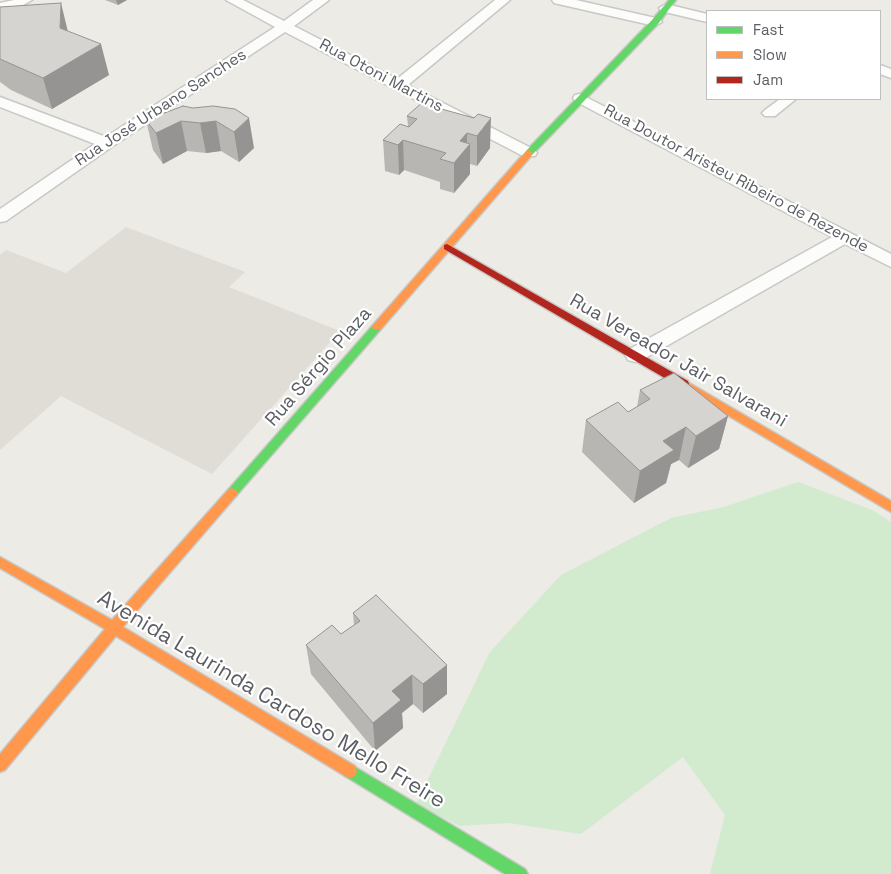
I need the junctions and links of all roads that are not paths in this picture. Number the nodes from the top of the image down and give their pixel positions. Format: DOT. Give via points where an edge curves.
graph roads {
  1 [pos="25,0"];
  2 [pos="233,0"];
  3 [pos="322,0"];
  4 [pos="503,0"];
  5 [pos="559,0"];
  6 [pos="670,4"];
  7 [pos="0,7"];
  8 [pos="706,18"];
  9 [pos="655,22"];
  10 [pos="286,26"];
  11 [pos="398,86"];
  12 [pos="580,98"];
  13 [pos="788,100"];
  14 [pos="0,102"];
  15 [pos="770,113"];
  16 [pos="107,142"];
  17 [pos="529,152"];
  18 [pos="0,217"];
  19 [pos="846,236"];
  20 [pos="447,247"];
  21 [pos="891,261"];
  22 [pos="635,354"];
  23 [pos="891,507"];
  24 [pos="0,562"];
  25 [pos="114,628"];
  26 [pos="0,766"];
  27 [pos="520,874"];
  1 -- 7 [label="street" via="13,6"];
  2 -- 10 [label="street, Rua Otoni Martins"];
  3 -- 10 [label="street, Rua José Urbano Sanches"];
  4 -- 11 [label="street"];
  5 -- 9 [label="street"];
  6 -- 8 [label="street"];
  6 -- 9 [label="street, Rua Sérgio Plaza"];
  9 -- 12 [label="street, Rua Sérgio Plaza"];
  10 -- 11 [label="street, Rua Otoni Martins"];
  10 -- 16 [label="street, Rua José Urbano Sanches"];
  11 -- 17 [label="street, Rua Otoni Martins"];
  12 -- 17 [label="street, Rua Sérgio Plaza"];
  12 -- 19 [label="street, Rua Doutor Aristeu Ribeiro de Rezende"];
  13 -- 15 [label="street"];
  14 -- 16 [label="street"];
  16 -- 18 [label="street, Rua José Urbano Sanches"];
  17 -- 20 [label="street, Rua Sérgio Plaza"];
  19 -- 21 [label="street, Rua Doutor Aristeu Ribeiro de Rezende"];
  19 -- 22 [label="street"];
  20 -- 22 [label="street, Rua Vereador Jair Salvarani"];
  20 -- 25 [label="street, Rua Sérgio Plaza"];
  22 -- 23 [label="street, Rua Vereador Jair Salvarani"];
  24 -- 25 [label="street, Avenida Laurinda Cardoso Mello Freire"];
  25 -- 26 [label="street, Rua Sérgio Plaza"];
  25 -- 27 [label="street, Avenida Laurinda Cardoso Mello Freire"];
}
